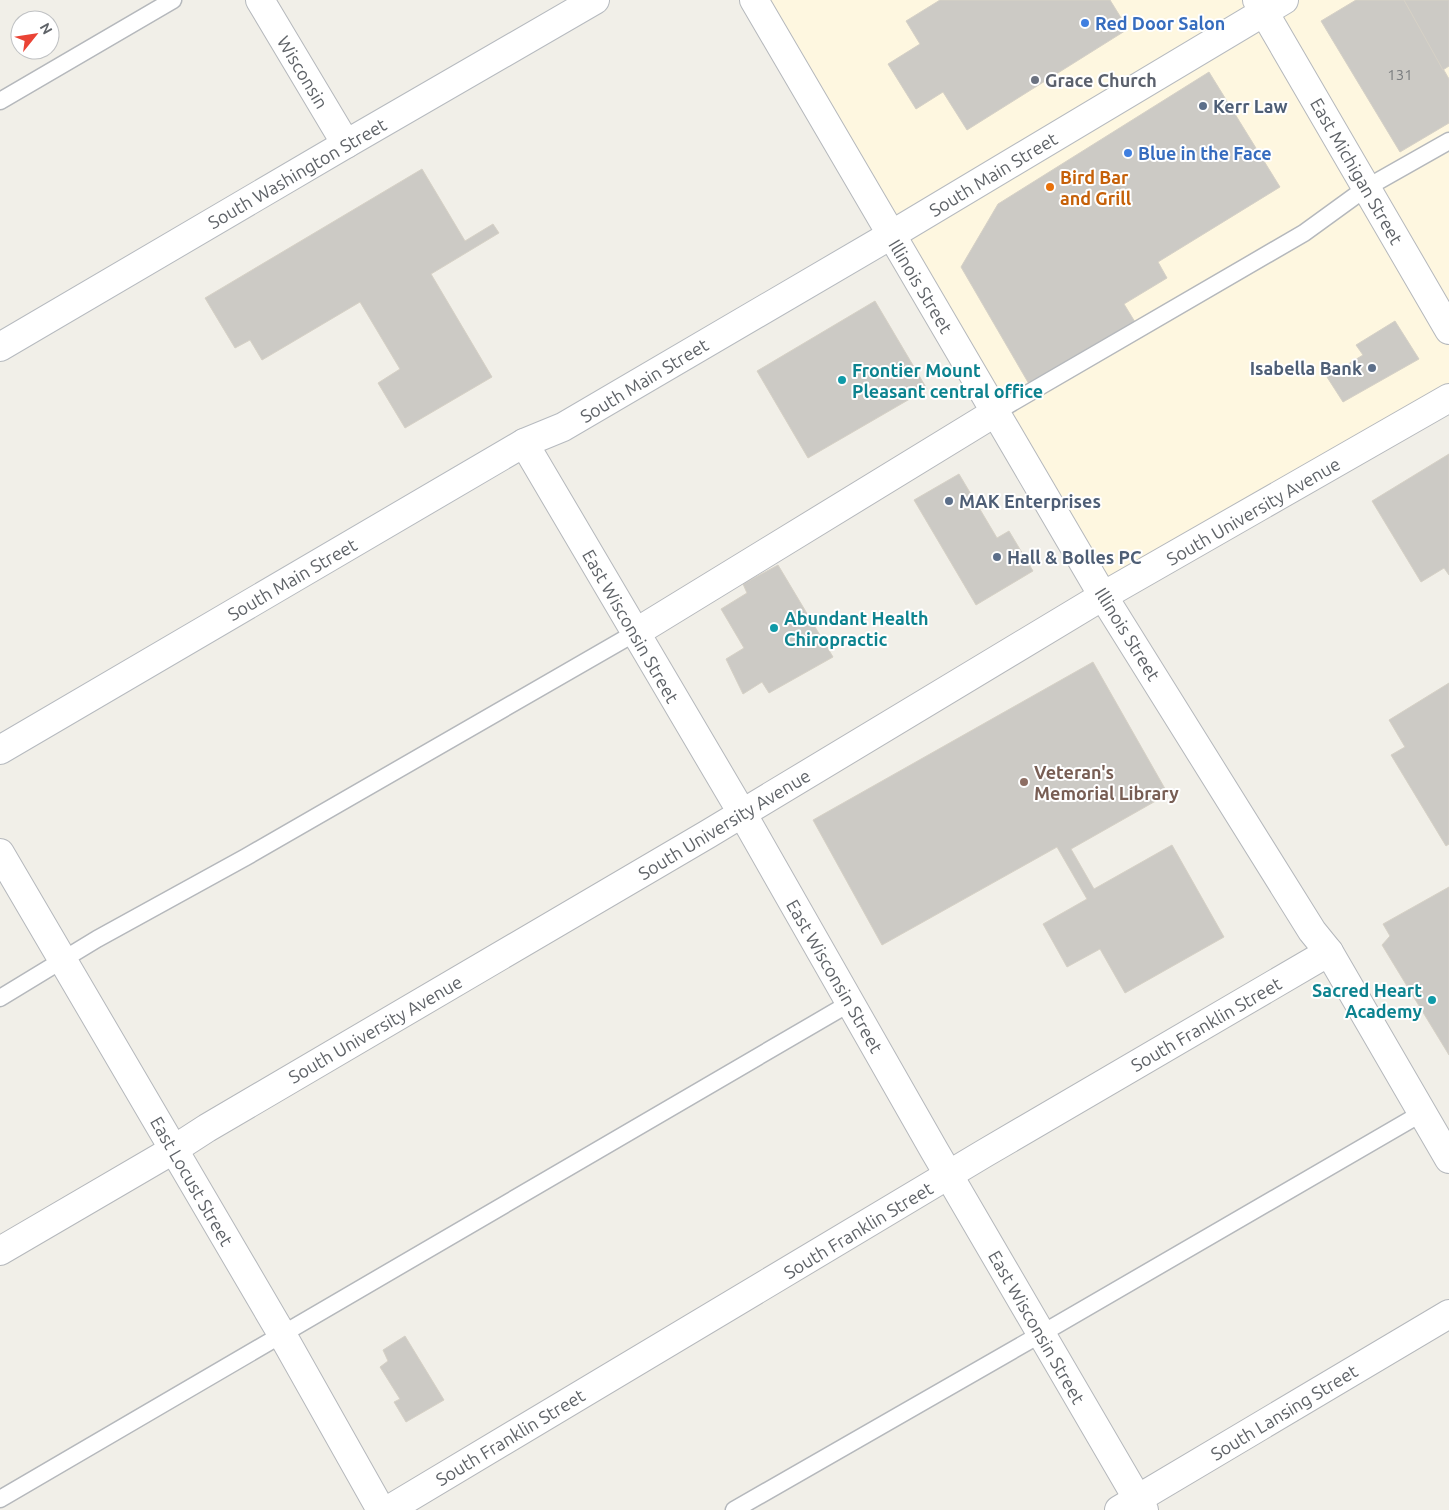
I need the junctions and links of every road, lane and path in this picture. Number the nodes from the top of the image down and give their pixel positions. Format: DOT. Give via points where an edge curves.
graph roads {
  1 [pos="173,0"];
  2 [pos="260,0"];
  3 [pos="595,0"];
  4 [pos="754,0"];
  5 [pos="1268,4"];
  6 [pos="0,101"];
  7 [pos="1449,141"];
  8 [pos="346,144"];
  9 [pos="1366,188"];
  10 [pos="891,235"];
  11 [pos="1449,330"];
  12 [pos="0,347"];
  13 [pos="1449,398"];
  14 [pos="996,412"];
  15 [pos="524,443"];
  16 [pos="1104,596"];
  17 [pos="635,633"];
  18 [pos="0,750"];
  19 [pos="742,812"];
  20 [pos="0,853"];
  21 [pos="1329,952"];
  22 [pos="63,961"];
  23 [pos="0,998"];
  24 [pos="850,1003"];
  25 [pos="1422,1113"];
  26 [pos="173,1150"];
  27 [pos="1449,1159"];
  28 [pos="949,1176"];
  29 [pos="0,1251"];
  30 [pos="1449,1314"];
  31 [pos="1042,1334"];
  32 [pos="282,1336"];
  33 [pos="0,1499"];
  34 [pos="1134,1506"];
  35 [pos="381,1510"];
  36 [pos="388,1510"];
  37 [pos="734,1510"];
  1 -- 6 [label="lane"];
  2 -- 8 [label="street, Wisconsin"];
  3 -- 8 [label="street, South Washington Street"];
  4 -- 10 [label="street, Illinois Street"];
  5 -- 9 [label="street, East Michigan Street"];
  5 -- 10 [label="street, South Main Street"];
  7 -- 9 [label="lane"];
  8 -- 12 [label="street, South Washington Street"];
  9 -- 11 [label="street, East Michigan Street"];
  9 -- 14 [label="lane" via="1304,234"];
  10 -- 14 [label="street, Illinois Street"];
  10 -- 15 [label="street, South Main Street" via="564,427"];
  13 -- 16 [label="street, South University Avenue"];
  14 -- 16 [label="street, Illinois Street"];
  14 -- 17 [label="street"];
  15 -- 17 [label="street, East Wisconsin Street"];
  15 -- 18 [label="street, South Main Street"];
  16 -- 19 [label="street, South University Avenue"];
  16 -- 21 [label="street, Illinois Street" via="1312,931"];
  17 -- 19 [label="street, East Wisconsin Street"];
  17 -- 22 [label="lane"];
  19 -- 24 [label="street, East Wisconsin Street"];
  19 -- 26 [label="street, South University Avenue"];
  20 -- 22 [label="street, East Locust Street"];
  21 -- 25 [label="street, Illinois Street"];
  21 -- 28 [label="street, South Franklin Street"];
  22 -- 23 [label="lane"];
  22 -- 26 [label="street, East Locust Street"];
  24 -- 28 [label="street, East Wisconsin Street"];
  24 -- 32 [label="lane"];
  25 -- 27 [label="street, Illinois Street"];
  25 -- 31 [label="lane"];
  26 -- 29 [label="street, South University Avenue"];
  26 -- 32 [label="street, East Locust Street"];
  28 -- 31 [label="street, East Wisconsin Street"];
  28 -- 36 [label="street, South Franklin Street"];
  30 -- 34 [label="street, South Lansing Street"];
  31 -- 34 [label="street, East Wisconsin Street"];
  31 -- 37 [label="lane"];
  32 -- 33 [label="lane"];
  32 -- 35 [label="street, East Locust Street"];
}
